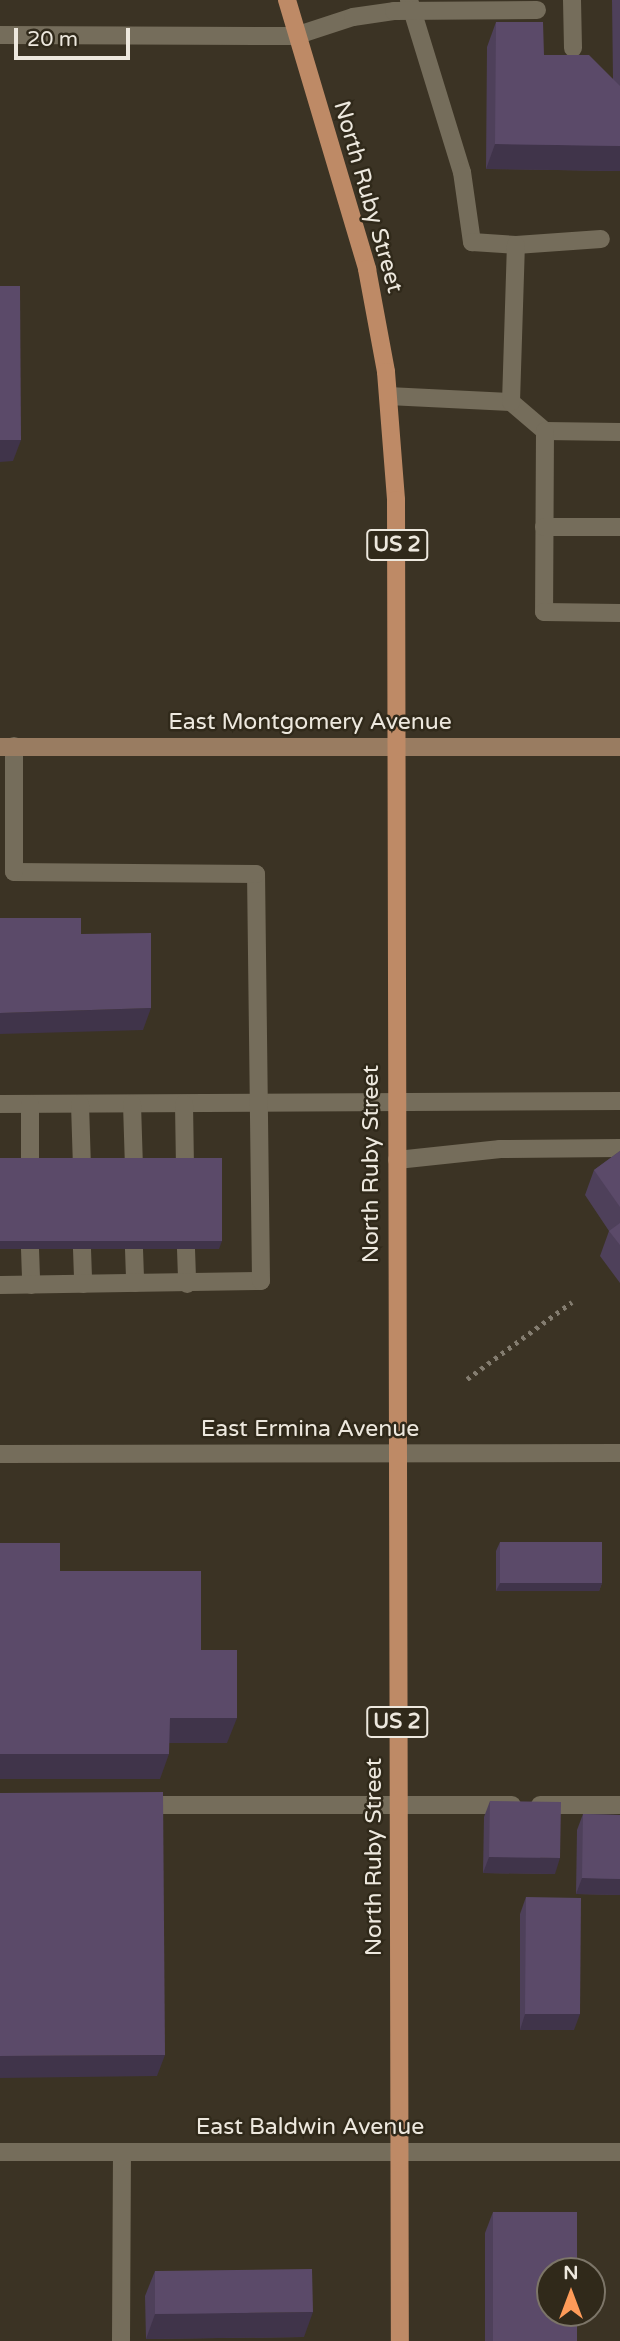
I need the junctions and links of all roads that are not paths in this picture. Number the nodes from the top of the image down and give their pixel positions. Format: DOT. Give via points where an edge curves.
graph roads {
  1 [pos="287,0"];
  2 [pos="572,0"];
  3 [pos="409,5"];
  4 [pos="537,10"];
  5 [pos="0,35"];
  6 [pos="295,36"];
  7 [pos="573,48"];
  8 [pos="601,239"];
  9 [pos="516,245"];
  10 [pos="388,396"];
  11 [pos="511,402"];
  12 [pos="545,431"];
  13 [pos="620,432"];
  14 [pos="544,527"];
  15 [pos="620,527"];
  16 [pos="620,613"];
  17 [pos="7,747"];
  18 [pos="620,747"];
  19 [pos="398,748"];
  20 [pos="620,1101"];
  21 [pos="258,1102"];
  22 [pos="395,1103"];
  23 [pos="0,1104"];
  24 [pos="30,1104"];
  25 [pos="80,1104"];
  26 [pos="132,1104"];
  27 [pos="184,1104"];
  28 [pos="620,1148"];
  29 [pos="397,1160"];
  30 [pos="30,1166"];
  31 [pos="82,1166"];
  32 [pos="134,1166"];
  33 [pos="185,1166"];
  34 [pos="30,1250"];
  35 [pos="82,1250"];
  36 [pos="134,1250"];
  37 [pos="186,1250"];
  38 [pos="135,1283"];
  39 [pos="83,1284"];
  40 [pos="187,1284"];
  41 [pos="0,1285"];
  42 [pos="31,1285"];
  43 [pos="395,1453"];
  44 [pos="620,1453"];
  45 [pos="0,1454"];
  46 [pos="118,1805"];
  47 [pos="620,1805"];
  48 [pos="398,1808"];
  49 [pos="399,2151"];
  50 [pos="0,2152"];
  51 [pos="122,2152"];
  52 [pos="620,2152"];
  53 [pos="121,2341"];
  54 [pos="400,2341"];
  1 -- 6 [label="main road, North Ruby Street / US 2"];
  2 -- 7 [label="street"];
  3 -- 4 [label="street"];
  3 -- 6 [label="street"];
  3 -- 9 [label="street" via="462,172 472,242"];
  5 -- 6 [label="street"];
  6 -- 10 [label="main road, North Ruby Street / US 2" via="367,269"];
  8 -- 9 [label="street"];
  9 -- 11 [label="street"];
  10 -- 11 [label="street"];
  10 -- 19 [label="main road, North Ruby Street / US 2" via="396,500"];
  11 -- 12 [label="street"];
  12 -- 13 [label="street"];
  12 -- 14 [label="street"];
  14 -- 15 [label="street"];
  14 -- 16 [label="street" via="544,612"];
  17 -- 19 [label="street, East Montgomery Avenue"];
  17 -- 21 [label="street" via="14,872 256,874"];
  18 -- 19 [label="street, East Montgomery Avenue"];
  19 -- 22 [label="main road, North Ruby Street / US 2"];
  20 -- 22 [label="street"];
  21 -- 22 [label="street"];
  21 -- 27 [label="street"];
  21 -- 40 [label="street" via="261,1281"];
  22 -- 29 [label="main road, North Ruby Street / US 2"];
  23 -- 24 [label="street"];
  24 -- 25 [label="street"];
  24 -- 30 [label="street"];
  25 -- 26 [label="street"];
  25 -- 31 [label="street"];
  26 -- 27 [label="street"];
  26 -- 32 [label="street"];
  27 -- 33 [label="street"];
  28 -- 29 [label="street" via="500,1149"];
  29 -- 43 [label="main road, North Ruby Street / US 2"];
  34 -- 42 [label="street"];
  35 -- 39 [label="street"];
  36 -- 38 [label="street"];
  37 -- 40 [label="street"];
  38 -- 39 [label="street"];
  38 -- 40 [label="street"];
  39 -- 42 [label="street"];
  41 -- 42 [label="street"];
  43 -- 44 [label="street, East Ermina Avenue"];
  43 -- 45 [label="street, East Ermina Avenue"];
  43 -- 48 [label="main road, North Ruby Street / US 2"];
  46 -- 48 [label="street"];
  47 -- 48 [label="street"];
  48 -- 49 [label="main road, North Ruby Street / US 2"];
  49 -- 51 [label="street, East Baldwin Avenue"];
  49 -- 52 [label="street, East Baldwin Avenue"];
  49 -- 54 [label="main road, North Ruby Street / US 2"];
  50 -- 51 [label="street, East Baldwin Avenue"];
  51 -- 53 [label="street"];
}
